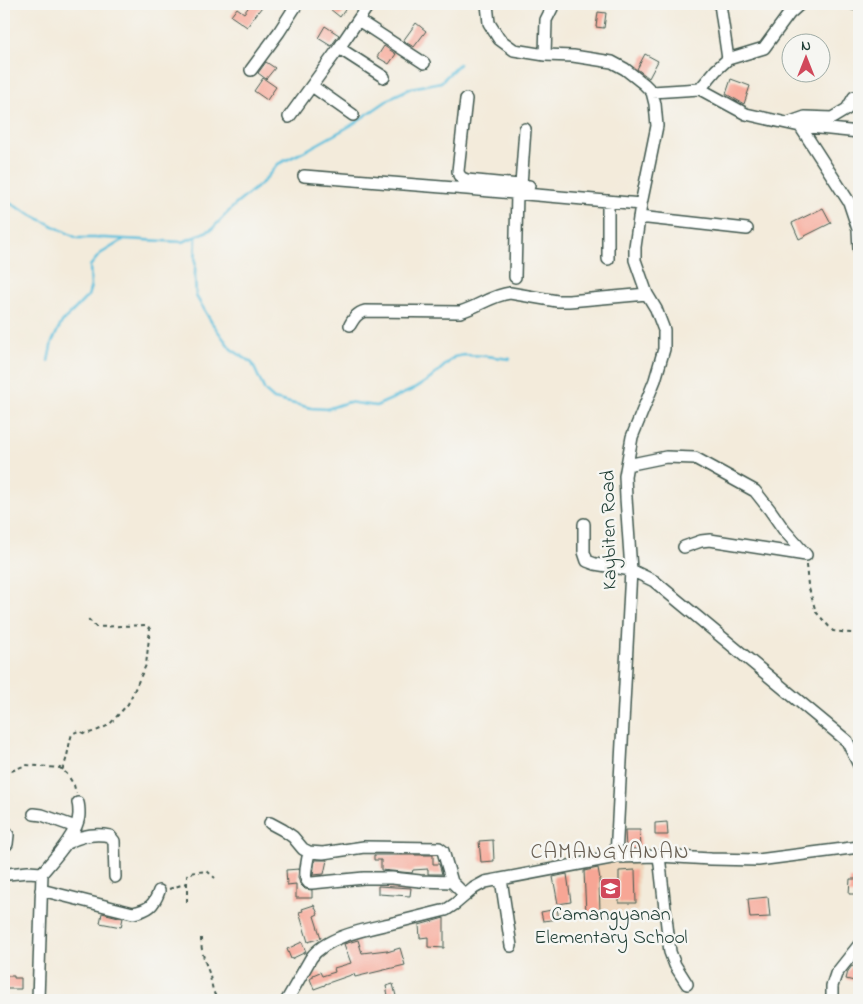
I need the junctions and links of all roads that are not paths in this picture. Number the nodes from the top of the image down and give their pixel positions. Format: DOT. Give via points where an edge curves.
graph roads {
  1 [pos="297,4"];
  2 [pos="369,4"];
  3 [pos="487,4"];
  4 [pos="554,4"];
  5 [pos="720,4"];
  6 [pos="800,4"];
  7 [pos="854,4"];
  8 [pos="859,5"];
  9 [pos="790,9"];
  10 [pos="358,20"];
  11 [pos="339,48"];
  12 [pos="545,55"];
  13 [pos="728,59"];
  14 [pos="424,63"];
  15 [pos="252,70"];
  16 [pos="384,77"];
  17 [pos="312,86"];
  18 [pos="700,89"];
  19 [pos="652,92"];
  20 [pos="854,97"];
  21 [pos="466,99"];
  22 [pos="353,115"];
  23 [pos="289,117"];
  24 [pos="788,124"];
  25 [pos="800,126"];
  26 [pos="525,129"];
  27 [pos="859,132"];
  28 [pos="304,176"];
  29 [pos="519,189"];
  30 [pos="608,201"];
  31 [pos="642,201"];
  32 [pos="639,217"];
  33 [pos="747,229"];
  34 [pos="859,249"];
  35 [pos="608,259"];
  36 [pos="515,277"];
  37 [pos="647,294"];
  38 [pos="350,325"];
  39 [pos="627,466"];
  40 [pos="584,524"];
  41 [pos="684,547"];
  42 [pos="631,570"];
  43 [pos="859,765"];
  44 [pos="78,802"];
  45 [pos="34,814"];
  46 [pos="270,823"];
  47 [pos="74,829"];
  48 [pos="67,843"];
  49 [pos="859,847"];
  50 [pos="309,852"];
  51 [pos="659,856"];
  52 [pos="616,857"];
  53 [pos="42,873"];
  54 [pos="8,874"];
  55 [pos="115,877"];
  56 [pos="501,879"];
  57 [pos="452,882"];
  58 [pos="41,890"];
  59 [pos="159,891"];
  60 [pos="465,895"];
  61 [pos="859,945"];
  62 [pos="511,946"];
  63 [pos="688,984"];
  64 [pos="38,1000"];
  65 [pos="287,1000"];
  66 [pos="832,1000"];
  1 -- 15 [label="street"];
  2 -- 10 [label="street"];
  3 -- 12 [label="street" via="489,23 499,39 514,50"];
  4 -- 12 [label="street" via="546,20"];
  5 -- 13 [label="street"];
  6 -- 9 [label="street"];
  7 -- 8 [label="street"];
  9 -- 13 [label="street" via="764,48"];
  10 -- 11 [label="street"];
  10 -- 14 [label="street"];
  11 -- 16 [label="street"];
  11 -- 17 [label="street"];
  12 -- 19 [label="street" via="612,62"];
  13 -- 18 [label="street"];
  17 -- 22 [label="street"];
  17 -- 23 [label="street"];
  18 -- 19 [label="street"];
  18 -- 24 [label="street" via="746,114"];
  19 -- 31 [label="street, Kaybiten Road" via="657,126"];
  20 -- 24 [label="street" via="847,109 832,118 805,117"];
  21 -- 29 [label="street" via="459,175 468,180"];
  24 -- 25 [label="street"];
  25 -- 27 [label="street"];
  25 -- 34 [label="street" via="849,202 858,230"];
  26 -- 29 [label="street"];
  28 -- 29 [label="street"];
  29 -- 30 [label="street"];
  29 -- 31 [label="street" via="618,194"];
  29 -- 36 [label="street"];
  30 -- 31 [label="street"];
  30 -- 35 [label="street"];
  31 -- 32 [label="street, Kaybiten Road"];
  32 -- 33 [label="street"];
  32 -- 37 [label="street, Kaybiten Road" via="635,260"];
  37 -- 38 [label="street" via="558,301 510,293 460,312 360,312"];
  37 -- 39 [label="street, Kaybiten Road" via="664,330 664,349 632,437"];
  39 -- 41 [label="street" via="666,457 695,458 755,491 806,555 710,540"];
  39 -- 42 [label="street, Kaybiten Road"];
  40 -- 42 [label="street" via="587,561"];
  42 -- 43 [label="street" via="654,581 847,741"];
  42 -- 52 [label="street, Kaybiten Road"];
  44 -- 47 [label="street" via="80,816"];
  45 -- 47 [label="street"];
  46 -- 50 [label="street" via="284,830"];
  47 -- 48 [label="street"];
  48 -- 53 [label="street"];
  48 -- 55 [label="street" via="87,836 110,836 114,841"];
  49 -- 51 [label="street" via="758,860"];
  50 -- 57 [label="street" via="364,847 439,848 443,851"];
  50 -- 57 [label="street" via="306,880 312,883 364,878"];
  51 -- 52 [label="street"];
  51 -- 63 [label="street" via="670,952 674,965"];
  52 -- 56 [label="street"];
  53 -- 54 [label="street"];
  53 -- 58 [label="street"];
  56 -- 60 [label="street" via="485,882"];
  56 -- 62 [label="street"];
  57 -- 60 [label="street"];
  58 -- 59 [label="street" via="133,913 144,911 155,902"];
  58 -- 64 [label="street"];
  60 -- 65 [label="street" via="446,910 358,932 321,948 311,958"];
  61 -- 66 [label="street" via="836,974"];
}
